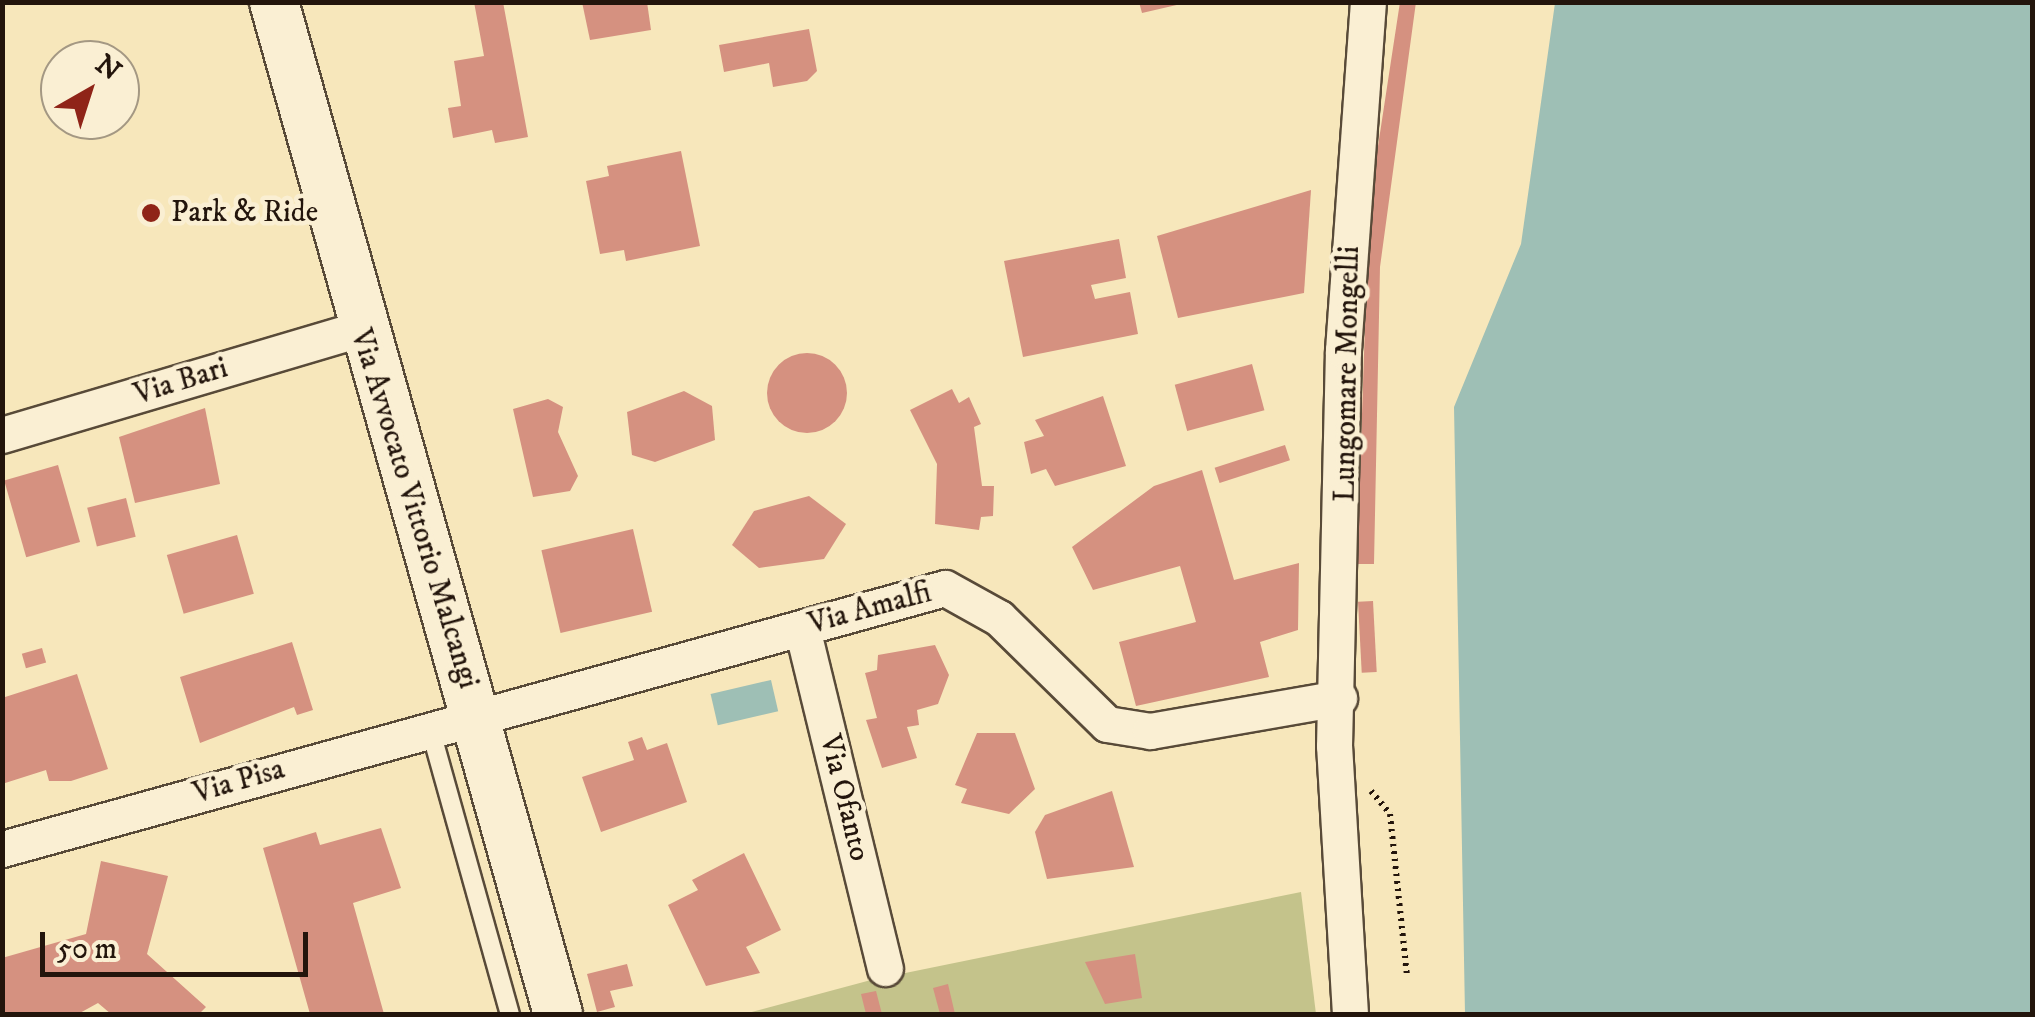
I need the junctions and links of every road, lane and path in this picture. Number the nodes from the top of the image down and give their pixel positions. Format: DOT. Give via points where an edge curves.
graph roads {
  1 [pos="274,2"];
  2 [pos="1368,2"];
  3 [pos="360,329"];
  4 [pos="2,436"];
  5 [pos="802,628"];
  6 [pos="1339,698"];
  7 [pos="430,728"];
  8 [pos="479,730"];
  9 [pos="1336,782"];
  10 [pos="2,849"];
  11 [pos="885,968"];
  12 [pos="1407,976"];
  13 [pos="510,1014"];
  14 [pos="558,1014"];
  15 [pos="1350,1014"];
  1 -- 3 [label="main road, Via Avvocato Vittorio Malcangi"];
  2 -- 6 [label="street, Lungomare Mongelli" via="1343,350"];
  3 -- 4 [label="street, Via Bari"];
  3 -- 8 [label="main road, Via Avvocato Vittorio Malcangi"];
  5 -- 6 [label="street, Via Amalfi" via="960,590 1091,714 1127,729"];
  5 -- 8 [label="street, Via Amalfi"];
  5 -- 11 [label="street, Via Ofanto"];
  6 -- 9 [label="street, Lungomare Mongelli"];
  7 -- 8 [label="street, Via Pisa"];
  7 -- 10 [label="street, Via Pisa"];
  7 -- 13 [label="lane, Via Avvocato Vittorio Malcangi"];
  8 -- 14 [label="main road, Via Avvocato Vittorio Malcangi"];
  9 -- 12 [label="path" via="1376,793 1390,814"];
  9 -- 15 [label="street, Lungomare Mongelli"];
}
